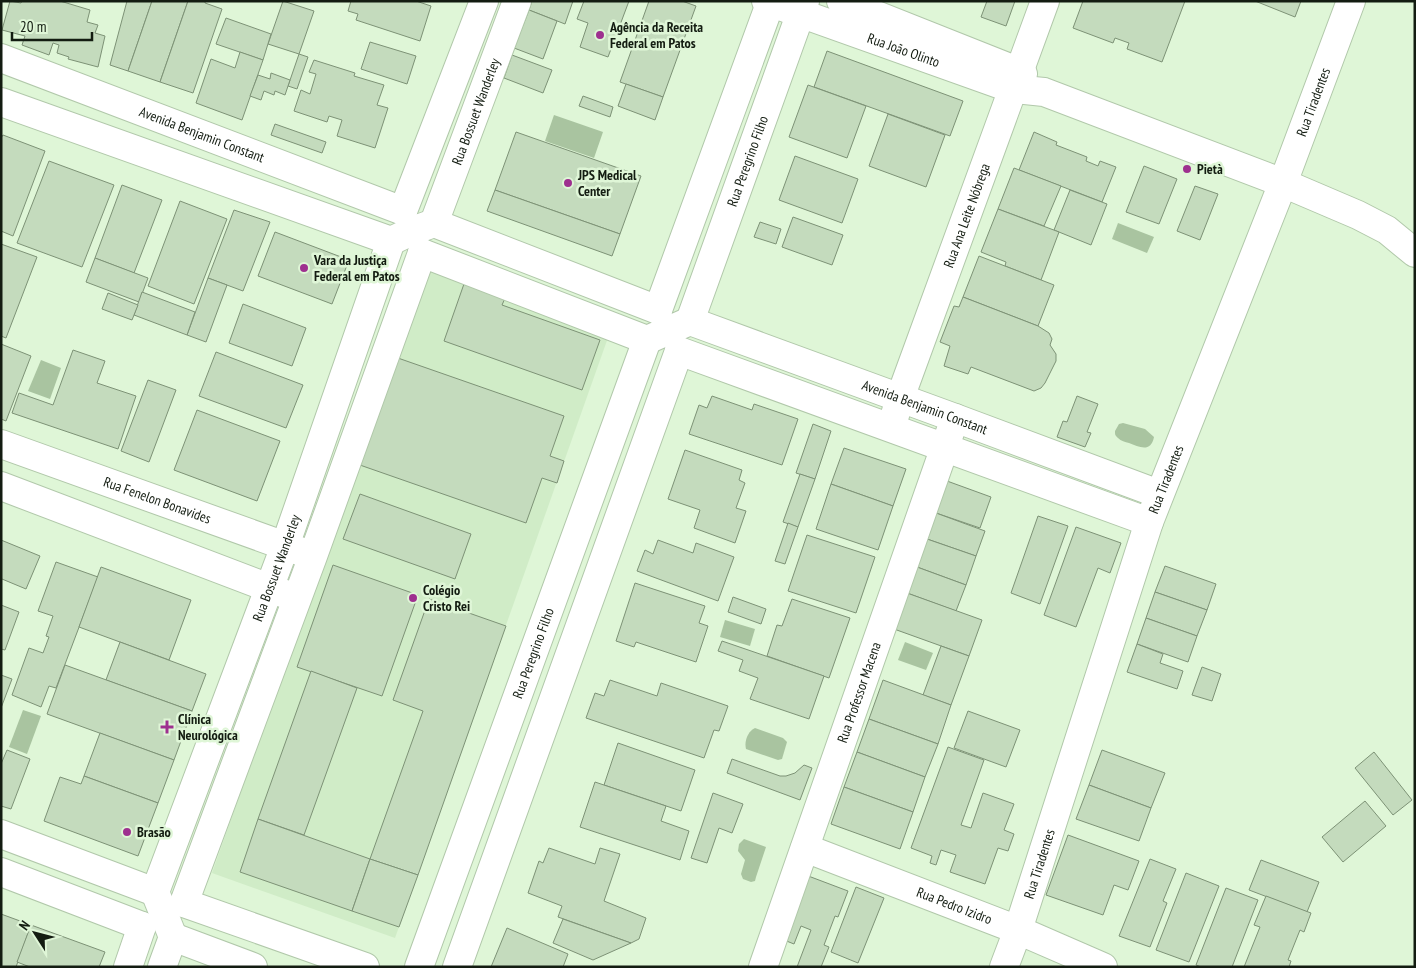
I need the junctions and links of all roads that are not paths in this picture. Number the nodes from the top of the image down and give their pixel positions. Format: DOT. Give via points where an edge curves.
graph roads {
  1 [pos="484,1"];
  2 [pos="517,1"];
  3 [pos="841,1"];
  4 [pos="1045,1"];
  5 [pos="1352,1"];
  6 [pos="769,2"];
  7 [pos="802,8"];
  8 [pos="1,58"];
  9 [pos="1016,81"];
  10 [pos="1,102"];
  11 [pos="1283,183"];
  12 [pos="412,232"];
  13 [pos="1415,253"];
  14 [pos="668,330"];
  15 [pos="900,398"];
  16 [pos="955,418"];
  17 [pos="891,429"];
  18 [pos="1,444"];
  19 [pos="944,446"];
  20 [pos="1,486"];
  21 [pos="1159,494"];
  22 [pos="1149,522"];
  23 [pos="285,546"];
  24 [pos="313,556"];
  25 [pos="268,588"];
  26 [pos="297,599"];
  27 [pos="1,834"];
  28 [pos="805,848"];
  29 [pos="1,872"];
  30 [pos="164,914"];
  31 [pos="1018,930"];
  32 [pos="128,967"];
  33 [pos="162,967"];
  34 [pos="253,967"];
  35 [pos="365,967"];
  36 [pos="419,967"];
  37 [pos="457,967"];
  38 [pos="763,967"];
  39 [pos="1004,967"];
  40 [pos="1103,967"];
  1 -- 12 [label="street, Rua Bossuet Wanderley"];
  2 -- 12 [label="street, Rua Bossuet Wanderley"];
  3 -- 9 [label="street, Rua João Olinto"];
  4 -- 9 [label="street, Rua Ana Leite Nóbrega"];
  5 -- 11 [label="street, Rua Tiradentes"];
  6 -- 7 [label="street, Rua João Olinto"];
  6 -- 14 [label="street, Rua Peregrino Filho"];
  7 -- 9 [label="street, Rua João Olinto"];
  7 -- 14 [label="street, Rua Peregrino Filho"];
  8 -- 12 [label="street, Avenida Benjamin Constant"];
  9 -- 11 [label="street, Rua João Olinto"];
  9 -- 15 [label="street, Rua Ana Leite Nóbrega"];
  10 -- 12 [label="street, Avenida Benjamin Constant"];
  11 -- 13 [label="street, Rua João Olinto" via="1387,230"];
  11 -- 21 [label="street, Rua Tiradentes"];
  12 -- 14 [label="street, Avenida Benjamin Constant"];
  12 -- 23 [label="street, Rua Bossuet Wanderley"];
  12 -- 24 [label="street, Rua Bossuet Wanderley"];
  14 -- 15 [label="street, Avenida Benjamin Constant"];
  14 -- 17 [label="street, Avenida Benjamin Constant"];
  14 -- 36 [label="street, Rua Peregrino Filho"];
  14 -- 37 [label="street, Rua Peregrino Filho"];
  15 -- 16 [label="street, Avenida Benjamin Constant"];
  15 -- 17 [label="street, Rua Ana Leite Nóbrega"];
  16 -- 19 [label="street, Rua Professor Macena"];
  16 -- 21 [label="street, Avenida Benjamin Constant"];
  17 -- 19 [label="street, Avenida Benjamin Constant"];
  18 -- 23 [label="street, Rua Fenelon Bonavides"];
  19 -- 22 [label="street, Avenida Benjamin Constant"];
  19 -- 28 [label="street, Rua Professor Macena"];
  20 -- 25 [label="street"];
  21 -- 22 [label="street, Rua Tiradentes"];
  22 -- 31 [label="street, Rua Tiradentes"];
  23 -- 24 [label="street, Rua Fenelon Bonavides"];
  23 -- 25 [label="street, Rua Bossuet Wanderley"];
  24 -- 26 [label="street, Rua Bossuet Wanderley"];
  25 -- 26 [label="street"];
  25 -- 30 [label="street, Rua Bossuet Wanderley"];
  26 -- 30 [label="street, Rua Bossuet Wanderley"];
  27 -- 30 [label="street"];
  28 -- 31 [label="street, Rua Pedro Izidro"];
  28 -- 38 [label="street, Rua Professor Macena"];
  29 -- 30 [label="street"];
  30 -- 32 [label="street, Rua Bossuet Wanderley"];
  30 -- 33 [label="street, Rua Bossuet Wanderley"];
  30 -- 34 [label="street"];
  30 -- 35 [label="street"];
  31 -- 39 [label="street, Rua Tiradentes"];
  31 -- 40 [label="street, Rua Pedro Izidro"];
}
